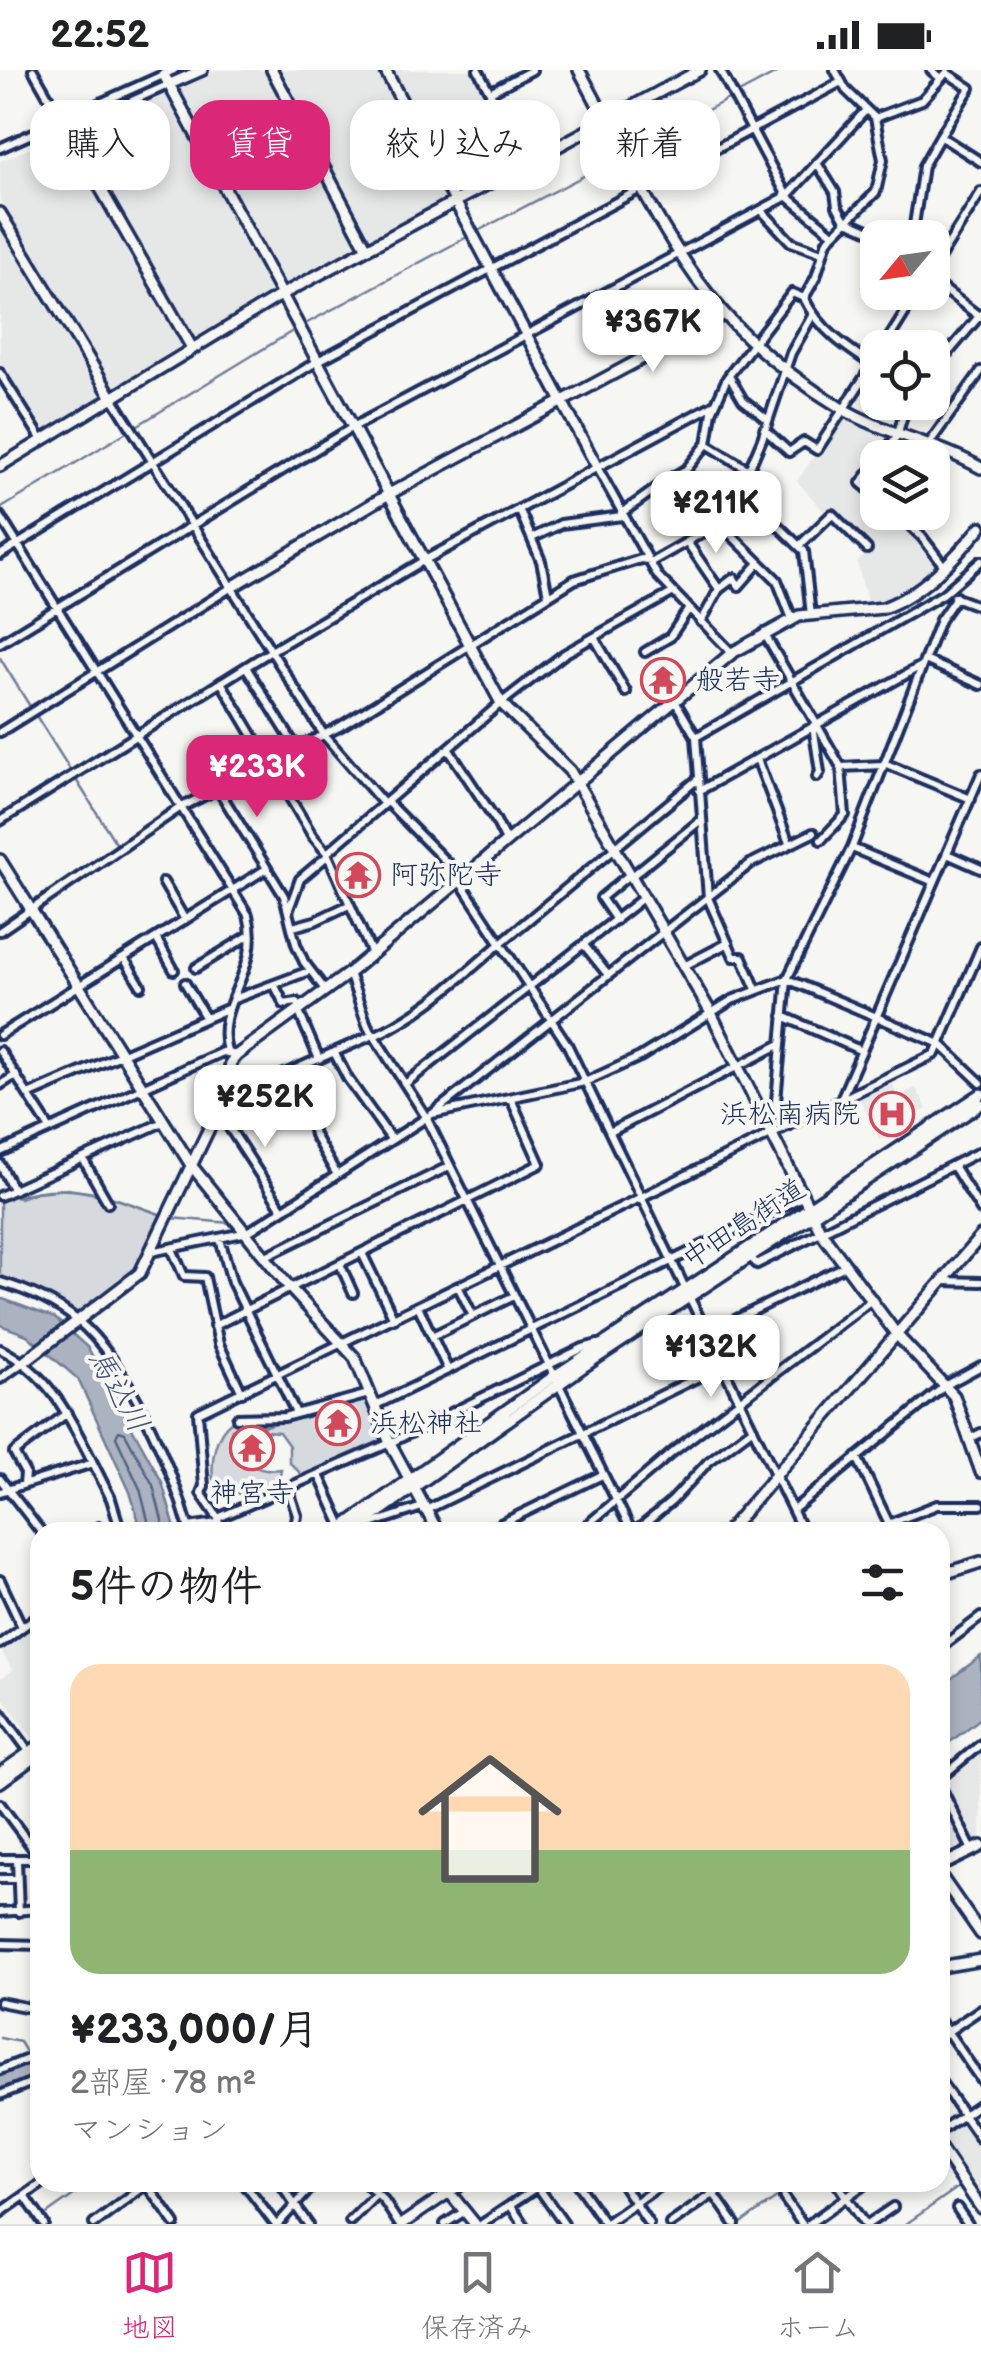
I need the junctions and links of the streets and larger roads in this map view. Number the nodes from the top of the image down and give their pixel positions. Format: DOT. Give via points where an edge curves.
graph roads {
  1 [pos="33,70"];
  2 [pos="202,70"];
  3 [pos="272,70"];
  4 [pos="385,70"];
  5 [pos="478,70"];
  6 [pos="532,70"];
  7 [pos="579,70"];
  8 [pos="700,70"];
  9 [pos="720,70"];
  10 [pos="835,70"];
  11 [pos="932,70"];
  12 [pos="946,74"];
  13 [pos="167,75"];
  14 [pos="842,82"];
  15 [pos="490,92"];
  16 [pos="50,100"];
  17 [pos="116,100"];
  18 [pos="494,100"];
  19 [pos="596,100"];
  20 [pos="644,100"];
  21 [pos="866,110"];
  22 [pos="875,118"];
  23 [pos="752,129"];
  24 [pos="940,136"];
  25 [pos="30,137"];
  26 [pos="720,146"];
  27 [pos="0,148"];
  28 [pos="981,162"];
  29 [pos="816,163"];
  30 [pos="101,190"];
  31 [pos="480,190"];
  32 [pos="639,190"];
  33 [pos="644,190"];
  34 [pos="981,192"];
  35 [pos="788,196"];
  36 [pos="456,203"];
  37 [pos="761,210"];
  38 [pos="0,213"];
  39 [pos="915,220"];
  40 [pos="849,222"];
  41 [pos="860,227"];
  42 [pos="832,234"];
  43 [pos="950,241"];
  44 [pos="368,249"];
  45 [pos="680,252"];
  46 [pos="822,253"];
  47 [pos="491,268"];
  48 [pos="950,294"];
  49 [pos="282,295"];
  50 [pos="804,298"];
  51 [pos="725,314"];
  52 [pos="812,316"];
  53 [pos="980,316"];
  54 [pos="526,336"];
  55 [pos="752,340"];
  56 [pos="192,348"];
  57 [pos="950,351"];
  58 [pos="860,356"];
  59 [pos="318,361"];
  60 [pos="786,369"];
  61 [pos="981,371"];
  62 [pos="0,372"];
  63 [pos="729,376"];
  64 [pos="860,388"];
  65 [pos="112,396"];
  66 [pos="562,401"];
  67 [pos="715,404"];
  68 [pos="845,410"];
  69 [pos="767,418"];
  70 [pos="902,420"];
  71 [pos="353,427"];
  72 [pos="764,429"];
  73 [pos="897,436"];
  74 [pos="42,440"];
  75 [pos="894,440"];
  76 [pos="909,440"];
  77 [pos="931,440"];
  78 [pos="708,444"];
  79 [pos="950,455"];
  80 [pos="152,460"];
  81 [pos="0,466"];
  82 [pos="596,467"];
  83 [pos="981,468"];
  84 [pos="749,470"];
  85 [pos="741,488"];
  86 [pos="388,494"];
  87 [pos="519,509"];
  88 [pos="622,514"];
  89 [pos="0,516"];
  90 [pos="718,522"];
  91 [pos="192,524"];
  92 [pos="981,527"];
  93 [pos="915,530"];
  94 [pos="532,538"];
  95 [pos="687,542"];
  96 [pos="17,544"];
  97 [pos="799,546"];
  98 [pos="867,549"];
  99 [pos="0,555"];
  100 [pos="424,560"];
  101 [pos="647,560"];
  102 [pos="981,561"];
  103 [pos="759,563"];
  104 [pos="944,566"];
  105 [pos="922,585"];
  106 [pos="232,587"];
  107 [pos="718,589"];
  108 [pos="672,593"];
  109 [pos="944,594"];
  110 [pos="548,595"];
  111 [pos="956,597"];
  112 [pos="981,606"];
  113 [pos="57,608"];
  114 [pos="688,610"];
  115 [pos="810,615"];
  116 [pos="792,619"];
  117 [pos="701,622"];
  118 [pos="764,633"];
  119 [pos="594,637"];
  120 [pos="0,644"];
  121 [pos="469,644"];
  122 [pos="271,651"];
  123 [pos="645,652"];
  124 [pos="732,653"];
  125 [pos="924,663"];
  126 [pos="246,666"];
  127 [pos="97,672"];
  128 [pos="221,682"];
  129 [pos="792,682"];
  130 [pos="981,684"];
  131 [pos="626,692"];
  132 [pos="674,701"];
  133 [pos="501,703"];
  134 [pos="815,725"];
  135 [pos="0,732"];
  136 [pos="137,735"];
  137 [pos="324,736"];
  138 [pos="696,737"];
  139 [pos="297,749"];
  140 [pos="448,750"];
  141 [pos="757,759"];
  142 [pos="270,763"];
  143 [pos="884,764"];
  144 [pos="840,768"];
  145 [pos="981,774"];
  146 [pos="817,777"];
  147 [pos="698,780"];
  148 [pos="577,782"];
  149 [pos="218,789"];
  150 [pos="699,791"];
  151 [pos="970,799"];
  152 [pos="385,802"];
  153 [pos="182,808"];
  154 [pos="845,815"];
  155 [pos="701,820"];
  156 [pos="0,821"];
  157 [pos="861,821"];
  158 [pos="813,832"];
  159 [pos="822,840"];
  160 [pos="506,841"];
  161 [pos="789,844"];
  162 [pos="852,847"];
  163 [pos="616,848"];
  164 [pos="947,854"];
  165 [pos="327,855"];
  166 [pos="0,860"];
  167 [pos="266,869"];
  168 [pos="981,869"];
  169 [pos="632,874"];
  170 [pos="460,878"];
  171 [pos="163,882"];
  172 [pos="934,882"];
  173 [pos="233,890"];
  174 [pos="644,897"];
  175 [pos="708,898"];
  176 [pos="349,904"];
  177 [pos="31,910"];
  178 [pos="289,910"];
  179 [pos="185,920"];
  180 [pos="616,920"];
  181 [pos="292,927"];
  182 [pos="0,931"];
  183 [pos="664,931"];
  184 [pos="251,934"];
  185 [pos="156,938"];
  186 [pos="502,942"];
  187 [pos="728,943"];
  188 [pos="584,945"];
  189 [pos="981,947"];
  190 [pos="372,954"];
  191 [pos="124,958"];
  192 [pos="684,966"];
  193 [pos="196,968"];
  194 [pos="174,970"];
  195 [pos="310,971"];
  196 [pos="349,973"];
  197 [pos="608,976"];
  198 [pos="787,979"];
  199 [pos="184,982"];
  200 [pos="78,986"];
  201 [pos="142,986"];
  202 [pos="275,986"];
  203 [pos="530,988"];
  204 [pos="326,990"];
  205 [pos="756,990"];
  206 [pos="233,1000"];
  207 [pos="228,1008"];
  208 [pos="300,1009"];
  209 [pos="711,1013"];
  210 [pos="783,1016"];
  211 [pos="205,1017"];
  212 [pos="876,1017"];
  213 [pos="551,1020"];
  214 [pos="0,1035"];
  215 [pos="373,1035"];
  216 [pos="781,1044"];
  217 [pos="940,1044"];
  218 [pos="0,1050"];
  219 [pos="862,1050"];
  220 [pos="334,1052"];
  221 [pos="232,1053"];
  222 [pos="122,1054"];
  223 [pos="319,1059"];
  224 [pos="300,1068"];
  225 [pos="738,1068"];
  226 [pos="16,1076"];
  227 [pos="586,1082"];
  228 [pos="981,1083"];
  229 [pos="405,1084"];
  230 [pos="0,1085"];
  231 [pos="143,1089"];
  232 [pos="981,1094"];
  233 [pos="28,1095"];
  234 [pos="224,1096"];
  235 [pos="511,1099"];
  236 [pos="841,1100"];
  237 [pos="981,1104"];
  238 [pos="218,1110"];
  239 [pos="428,1115"];
  240 [pos="764,1119"];
  241 [pos="163,1122"];
  242 [pos="50,1129"];
  243 [pos="610,1132"];
  244 [pos="771,1134"];
  245 [pos="391,1139"];
  246 [pos="0,1152"];
  247 [pos="981,1152"];
  248 [pos="82,1160"];
  249 [pos="0,1164"];
  250 [pos="191,1165"];
  251 [pos="450,1166"];
  252 [pos="954,1166"];
  253 [pos="336,1173"];
  254 [pos="13,1190"];
  255 [pos="0,1196"];
  256 [pos="643,1198"];
  257 [pos="802,1198"];
  258 [pos="468,1202"];
  259 [pos="108,1203"];
  260 [pos="282,1209"];
  261 [pos="981,1210"];
  262 [pos="810,1212"];
  263 [pos="248,1232"];
  264 [pos="821,1232"];
  265 [pos="981,1236"];
  266 [pos="220,1238"];
  267 [pos="172,1249"];
  268 [pos="151,1252"];
  269 [pos="362,1253"];
  270 [pos="266,1256"];
  271 [pos="750,1256"];
  272 [pos="673,1259"];
  273 [pos="340,1264"];
  274 [pos="846,1266"];
  275 [pos="500,1268"];
  276 [pos="942,1281"];
  277 [pos="0,1282"];
  278 [pos="981,1282"];
  279 [pos="290,1288"];
  280 [pos="459,1288"];
  281 [pos="353,1292"];
  282 [pos="689,1292"];
  283 [pos="514,1296"];
  284 [pos="870,1300"];
  285 [pos="419,1308"];
  286 [pos="246,1310"];
  287 [pos="473,1316"];
  288 [pos="394,1320"];
  289 [pos="77,1322"];
  290 [pos="214,1326"];
  291 [pos="530,1330"];
  292 [pos="708,1333"];
  293 [pos="897,1335"];
  294 [pos="432,1336"];
  295 [pos="608,1341"];
  296 [pos="342,1344"];
  297 [pos="0,1349"];
  298 [pos="27,1359"];
  299 [pos="548,1366"];
  300 [pos="724,1366"];
  301 [pos="981,1366"];
  302 [pos="448,1370"];
  303 [pos="277,1376"];
  304 [pos="0,1379"];
  305 [pos="555,1381"];
  306 [pos="946,1385"];
  307 [pos="242,1393"];
  308 [pos="369,1394"];
  309 [pos="740,1400"];
  310 [pos="374,1406"];
  311 [pos="67,1413"];
  312 [pos="296,1413"];
  313 [pos="238,1418"];
  314 [pos="753,1428"];
  315 [pos="582,1434"];
  316 [pos="976,1436"];
  317 [pos="390,1443"];
  318 [pos="857,1457"];
  319 [pos="93,1463"];
  320 [pos="981,1472"];
  321 [pos="320,1474"];
  322 [pos="602,1475"];
  323 [pos="776,1476"];
  324 [pos="0,1479"];
  325 [pos="24,1484"];
  326 [pos="411,1485"];
  327 [pos="288,1488"];
  328 [pos="4,1491"];
  329 [pos="615,1501"];
  330 [pos="981,1506"];
  331 [pos="423,1509"];
  332 [pos="793,1510"];
  333 [pos="217,1521"];
  334 [pos="32,1522"];
  335 [pos="118,1522"];
  336 [pos="186,1522"];
  337 [pos="214,1522"];
  338 [pos="296,1522"];
  339 [pos="343,1522"];
  340 [pos="358,1522"];
  341 [pos="358,1522"];
  342 [pos="376,1522"];
  343 [pos="431,1522"];
  344 [pos="505,1522"];
  345 [pos="591,1522"];
  346 [pos="628,1522"];
  347 [pos="646,1522"];
  348 [pos="736,1522"];
  349 [pos="798,1522"];
  350 [pos="887,1522"];
  351 [pos="893,1522"];
  352 [pos="981,1562"];
  353 [pos="950,1572"];
  354 [pos="0,1580"];
  355 [pos="981,1617"];
  356 [pos="30,1621"];
  357 [pos="22,1627"];
  358 [pos="950,1640"];
  359 [pos="0,1644"];
  360 [pos="0,1712"];
  361 [pos="981,1744"];
  362 [pos="30,1750"];
  363 [pos="30,1760"];
  364 [pos="30,1761"];
  365 [pos="950,1770"];
  366 [pos="0,1773"];
  367 [pos="0,1782"];
  368 [pos="950,1803"];
  369 [pos="0,1804"];
  370 [pos="30,1844"];
  371 [pos="976,1848"];
  372 [pos="0,1859"];
  373 [pos="30,1859"];
  374 [pos="16,1860"];
  375 [pos="950,1861"];
  376 [pos="0,1879"];
  377 [pos="17,1879"];
  378 [pos="950,1889"];
  379 [pos="30,1911"];
  380 [pos="0,1912"];
  381 [pos="19,1912"];
  382 [pos="981,1934"];
  383 [pos="0,1944"];
  384 [pos="30,1945"];
  385 [pos="981,1960"];
  386 [pos="950,1963"];
  387 [pos="0,2002"];
  388 [pos="30,2008"];
  389 [pos="979,2013"];
  390 [pos="950,2030"];
  391 [pos="950,2041"];
  392 [pos="30,2058"];
  393 [pos="0,2070"];
  394 [pos="981,2080"];
  395 [pos="30,2083"];
  396 [pos="0,2095"];
  397 [pos="950,2095"];
  398 [pos="981,2103"];
  399 [pos="964,2115"];
  400 [pos="950,2124"];
  401 [pos="981,2140"];
  402 [pos="950,2163"];
  403 [pos="30,2192"];
  404 [pos="136,2192"];
  405 [pos="154,2192"];
  406 [pos="251,2192"];
  407 [pos="286,2192"];
  408 [pos="308,2192"];
  409 [pos="450,2192"];
  410 [pos="531,2192"];
  411 [pos="546,2192"];
  412 [pos="583,2192"];
  413 [pos="627,2192"];
  414 [pos="651,2192"];
  415 [pos="717,2192"];
  416 [pos="842,2192"];
  417 [pos="854,2192"];
  418 [pos="377,2194"];
  419 [pos="714,2194"];
  420 [pos="25,2196"];
  421 [pos="784,2198"];
  422 [pos="846,2198"];
  423 [pos="635,2203"];
  424 [pos="510,2205"];
  425 [pos="296,2206"];
  426 [pos="893,2207"];
  427 [pos="349,2208"];
  428 [pos="957,2208"];
  429 [pos="981,2208"];
  430 [pos="465,2211"];
  431 [pos="0,2213"];
  432 [pos="107,2215"];
  433 [pos="418,2220"];
  434 [pos="44,2224"];
  435 [pos="94,2224"];
  436 [pos="112,2224"];
  437 [pos="175,2224"];
  438 [pos="277,2224"];
  439 [pos="308,2224"];
  440 [pos="401,2224"];
  441 [pos="445,2224"];
  442 [pos="478,2224"];
  443 [pos="523,2224"];
  444 [pos="564,2224"];
  445 [pos="605,2224"];
  446 [pos="650,2224"];
  447 [pos="670,2224"];
  448 [pos="735,2224"];
  449 [pos="805,2224"];
  450 [pos="866,2224"];
  451 [pos="968,2224"];
  1 -- 16 [label="street"];
  2 -- 13 [label="street"];
  3 -- 44 [label="street"];
  4 -- 36 [label="street"];
  5 -- 15 [label="street"];
  6 -- 15 [label="street"];
  7 -- 19 [label="street"];
  8 -- 20 [label="street"];
  9 -- 23 [label="street"];
  10 -- 14 [label="street"];
  11 -- 12 [label="street"];
  12 -- 22 [label="street" via="922,100"];
  12 -- 24 [label="street" via="970,88"];
  13 -- 17 [label="street"];
  13 -- 49 [label="street"];
  14 -- 21 [label="street"];
  14 -- 23 [label="street"];
  15 -- 18 [label="street"];
  21 -- 22 [label="street"];
  21 -- 29 [label="street"];
  22 -- 40 [label="street" via="883,160 879,182"];
  23 -- 26 [label="street"];
  23 -- 35 [label="street"];
  24 -- 28 [label="street"];
  24 -- 39 [label="street" via="923,166"];
  25 -- 27 [label="street"];
  29 -- 35 [label="street"];
  29 -- 40 [label="street"];
  30 -- 56 [label="street"];
  31 -- 36 [label="street"];
  32 -- 47 [label="street"];
  33 -- 45 [label="street"];
  34 -- 43 [label="street"];
  35 -- 37 [label="street"];
  35 -- 42 [label="street"];
  36 -- 44 [label="street"];
  36 -- 47 [label="street"];
  37 -- 45 [label="street"];
  37 -- 46 [label="street" via="791,242"];
  38 -- 65 [label="street"];
  40 -- 41 [label="street"];
  40 -- 42 [label="street"];
  42 -- 46 [label="street"];
  44 -- 49 [label="street"];
  45 -- 51 [label="street"];
  45 -- 54 [label="street"];
  46 -- 50 [label="street"];
  47 -- 54 [label="street"];
  47 -- 59 [label="street"];
  48 -- 53 [label="street"];
  49 -- 56 [label="street"];
  49 -- 59 [label="street"];
  50 -- 52 [label="street"];
  50 -- 55 [label="street" via="792,293"];
  51 -- 55 [label="street"];
  51 -- 66 [label="street"];
  52 -- 58 [label="street"];
  52 -- 60 [label="street"];
  53 -- 57 [label="street"];
  54 -- 66 [label="street"];
  54 -- 71 [label="street"];
  55 -- 60 [label="street"];
  55 -- 63 [label="street"];
  56 -- 65 [label="street"];
  59 -- 71 [label="street"];
  59 -- 80 [label="street"];
  60 -- 68 [label="street"];
  60 -- 69 [label="street"];
  61 -- 77 [label="street"];
  62 -- 74 [label="street"];
  63 -- 67 [label="street"];
  63 -- 69 [label="street" via="743,400"];
  64 -- 68 [label="street"];
  65 -- 74 [label="street"];
  65 -- 80 [label="street"];
  66 -- 82 [label="street"];
  66 -- 86 [label="street"];
  67 -- 78 [label="street"];
  67 -- 82 [label="street"];
  68 -- 72 [label="street" via="817,450 804,442 789,452"];
  68 -- 73 [label="street"];
  69 -- 72 [label="street"];
  70 -- 73 [label="street"];
  71 -- 86 [label="street"];
  71 -- 91 [label="street"];
  72 -- 84 [label="street"];
  73 -- 75 [label="street"];
  73 -- 76 [label="street"];
  74 -- 81 [label="street"];
  78 -- 84 [label="street"];
  78 -- 88 [label="street" via="686,470"];
  79 -- 83 [label="street"];
  80 -- 91 [label="street"];
  80 -- 96 [label="street"];
  82 -- 87 [label="street"];
  82 -- 88 [label="street"];
  84 -- 85 [label="street"];
  85 -- 90 [label="street"];
  85 -- 97 [label="street"];
  86 -- 100 [label="street"];
  86 -- 106 [label="street"];
  87 -- 94 [label="street"];
  87 -- 100 [label="street"];
  88 -- 94 [label="street" via="562,524"];
  88 -- 101 [label="street"];
  89 -- 96 [label="street"];
  90 -- 95 [label="street"];
  90 -- 103 [label="street"];
  91 -- 106 [label="street"];
  91 -- 113 [label="street"];
  92 -- 104 [label="street"];
  93 -- 104 [label="street"];
  94 -- 110 [label="street"];
  95 -- 101 [label="street"];
  95 -- 107 [label="street"];
  96 -- 99 [label="street"];
  96 -- 113 [label="street"];
  97 -- 98 [label="street" via="832,514"];
  97 -- 115 [label="street" via="808,560"];
  100 -- 121 [label="street"];
  100 -- 122 [label="street"];
  101 -- 108 [label="street"];
  101 -- 110 [label="street" via="586,576"];
  102 -- 109 [label="street"];
  103 -- 107 [label="street" via="740,586 734,578"];
  103 -- 116 [label="street" via="780,584"];
  104 -- 105 [label="street"];
  105 -- 109 [label="street"];
  105 -- 115 [label="street" via="882,608"];
  106 -- 122 [label="street"];
  106 -- 127 [label="street"];
  107 -- 117 [label="street"];
  108 -- 114 [label="street"];
  108 -- 119 [label="street"];
  109 -- 111 [label="street"];
  109 -- 129 [label="street"];
  110 -- 121 [label="street"];
  111 -- 112 [label="street"];
  111 -- 125 [label="street"];
  113 -- 120 [label="street"];
  113 -- 127 [label="street"];
  114 -- 117 [label="street"];
  114 -- 123 [label="street" via="670,638"];
  115 -- 116 [label="street"];
  116 -- 118 [label="street"];
  117 -- 124 [label="street"];
  118 -- 124 [label="street"];
  118 -- 129 [label="street"];
  119 -- 131 [label="street"];
  119 -- 133 [label="street"];
  121 -- 133 [label="street"];
  121 -- 137 [label="street"];
  122 -- 126 [label="street"];
  122 -- 137 [label="street"];
  124 -- 132 [label="street"];
  125 -- 130 [label="street"];
  125 -- 134 [label="street"];
  125 -- 143 [label="street"];
  126 -- 128 [label="street"];
  126 -- 139 [label="street"];
  127 -- 135 [label="street"];
  127 -- 136 [label="street"];
  128 -- 136 [label="street"];
  128 -- 142 [label="street"];
  129 -- 134 [label="street"];
  129 -- 138 [label="street"];
  132 -- 138 [label="street"];
  132 -- 148 [label="street"];
  133 -- 140 [label="street"];
  133 -- 148 [label="street"];
  134 -- 141 [label="street"];
  134 -- 144 [label="street"];
  134 -- 146 [label="street"];
  136 -- 153 [label="street"];
  136 -- 156 [label="street"];
  137 -- 139 [label="street"];
  137 -- 152 [label="street"];
  138 -- 147 [label="street"];
  139 -- 142 [label="street"];
  140 -- 152 [label="street"];
  140 -- 160 [label="street"];
  141 -- 150 [label="street"];
  141 -- 161 [label="street"];
  142 -- 149 [label="street"];
  142 -- 165 [label="street"];
  143 -- 144 [label="street"];
  143 -- 151 [label="street"];
  143 -- 157 [label="street"];
  144 -- 154 [label="street"];
  145 -- 151 [label="street"];
  147 -- 150 [label="street"];
  147 -- 163 [label="street"];
  148 -- 160 [label="street"];
  148 -- 163 [label="street"];
  149 -- 153 [label="street"];
  149 -- 167 [label="street"];
  150 -- 155 [label="street"];
  151 -- 164 [label="street"];
  152 -- 165 [label="street"];
  152 -- 170 [label="street"];
  153 -- 173 [label="street"];
  153 -- 177 [label="street"];
  154 -- 157 [label="street"];
  154 -- 159 [label="street"];
  155 -- 169 [label="street"];
  155 -- 175 [label="street"];
  157 -- 162 [label="street"];
  158 -- 161 [label="street"];
  160 -- 170 [label="street"];
  161 -- 175 [label="street"];
  162 -- 172 [label="street"];
  162 -- 198 [label="street"];
  163 -- 169 [label="street"];
  163 -- 186 [label="street"];
  164 -- 168 [label="street"];
  164 -- 172 [label="street"];
  165 -- 176 [label="street"];
  165 -- 178 [label="street" via="300,879"];
  166 -- 177 [label="street"];
  167 -- 173 [label="street"];
  167 -- 178 [label="street"];
  169 -- 174 [label="street"];
  169 -- 180 [label="street" via="601,898"];
  170 -- 186 [label="street"];
  170 -- 190 [label="street"];
  171 -- 179 [label="street"];
  172 -- 212 [label="street"];
  173 -- 179 [label="street"];
  173 -- 184 [label="street"];
  174 -- 180 [label="street"];
  174 -- 183 [label="street"];
  175 -- 183 [label="street"];
  175 -- 187 [label="street"];
  176 -- 181 [label="street"];
  176 -- 190 [label="street"];
  177 -- 182 [label="street"];
  177 -- 200 [label="street"];
  178 -- 181 [label="street"];
  179 -- 185 [label="street"];
  180 -- 188 [label="street"];
  181 -- 195 [label="street"];
  183 -- 192 [label="street"];
  183 -- 197 [label="street"];
  184 -- 193 [label="street"];
  184 -- 206 [label="street"];
  185 -- 191 [label="street"];
  185 -- 194 [label="street"];
  186 -- 203 [label="street"];
  186 -- 215 [label="street" via="450,989"];
  187 -- 192 [label="street"];
  187 -- 205 [label="street"];
  188 -- 197 [label="street"];
  188 -- 203 [label="street"];
  189 -- 217 [label="street"];
  190 -- 196 [label="street"];
  191 -- 200 [label="street"];
  191 -- 201 [label="street"];
  192 -- 209 [label="street"];
  195 -- 202 [label="street"];
  195 -- 204 [label="street"];
  196 -- 204 [label="street"];
  196 -- 215 [label="street"];
  197 -- 213 [label="street"];
  198 -- 205 [label="street"];
  198 -- 210 [label="street"];
  198 -- 212 [label="street"];
  199 -- 211 [label="street"];
  200 -- 214 [label="street"];
  200 -- 222 [label="street"];
  202 -- 206 [label="street"];
  202 -- 208 [label="street" via="284,1004 297,1002"];
  203 -- 213 [label="street"];
  203 -- 229 [label="street"];
  204 -- 208 [label="street"];
  205 -- 209 [label="street"];
  206 -- 207 [label="street"];
  207 -- 211 [label="street"];
  207 -- 221 [label="street" via="224,1020"];
  208 -- 221 [label="street"];
  208 -- 223 [label="street"];
  209 -- 225 [label="street"];
  209 -- 227 [label="street"];
  210 -- 216 [label="street"];
  210 -- 219 [label="street"];
  211 -- 222 [label="street"];
  212 -- 217 [label="street"];
  212 -- 219 [label="street"];
  213 -- 227 [label="street"];
  213 -- 239 [label="street"];
  215 -- 220 [label="street"];
  215 -- 229 [label="street"];
  216 -- 225 [label="street"];
  216 -- 240 [label="street" via="775,1112"];
  217 -- 228 [label="street"];
  217 -- 236 [label="street" via="935,1054"];
  218 -- 226 [label="street"];
  219 -- 236 [label="street"];
  220 -- 223 [label="street"];
  220 -- 245 [label="street"];
  221 -- 231 [label="street"];
  221 -- 234 [label="street"];
  222 -- 231 [label="street"];
  222 -- 233 [label="street"];
  223 -- 224 [label="street"];
  224 -- 234 [label="street"];
  224 -- 253 [label="street" via="316,1144"];
  225 -- 240 [label="street"];
  225 -- 243 [label="street"];
  226 -- 230 [label="street"];
  226 -- 233 [label="street"];
  227 -- 235 [label="street"];
  227 -- 243 [label="street"];
  229 -- 239 [label="street"];
  231 -- 241 [label="street"];
  231 -- 242 [label="street"];
  232 -- 262 [label="street, 中田島街道"];
  233 -- 242 [label="street"];
  234 -- 238 [label="street"];
  235 -- 239 [label="street"];
  235 -- 258 [label="street" via="540,1164"];
  236 -- 244 [label="street"];
  237 -- 262 [label="street, 中田島街道"];
  238 -- 250 [label="street"];
  238 -- 260 [label="street"];
  239 -- 245 [label="street"];
  239 -- 251 [label="street"];
  240 -- 244 [label="street"];
  241 -- 248 [label="street"];
  241 -- 250 [label="street"];
  242 -- 246 [label="street"];
  243 -- 256 [label="street"];
  244 -- 256 [label="street"];
  244 -- 257 [label="street"];
  245 -- 253 [label="street"];
  247 -- 252 [label="street"];
  248 -- 254 [label="street"];
  248 -- 259 [label="street"];
  249 -- 254 [label="street"];
  250 -- 263 [label="street"];
  250 -- 268 [label="street"];
  251 -- 258 [label="street"];
  251 -- 270 [label="street"];
  252 -- 261 [label="street"];
  252 -- 264 [label="street"];
  253 -- 260 [label="street"];
  254 -- 255 [label="street"];
  256 -- 272 [label="street"];
  256 -- 275 [label="street"];
  257 -- 262 [label="street"];
  257 -- 272 [label="street"];
  258 -- 269 [label="street"];
  258 -- 275 [label="street"];
  260 -- 263 [label="street"];
  262 -- 264 [label="street"];
  262 -- 271 [label="street, 中田島街道"];
  262 -- 282 [label="street, 中田島街道"];
  263 -- 266 [label="street"];
  263 -- 270 [label="street"];
  264 -- 271 [label="street" via="757,1264"];
  264 -- 274 [label="street"];
  265 -- 276 [label="street"];
  266 -- 267 [label="street"];
  266 -- 286 [label="street"];
  267 -- 268 [label="street"];
  267 -- 290 [label="street" via="184,1276 205,1277"];
  268 -- 289 [label="street" via="134,1278"];
  269 -- 273 [label="street"];
  269 -- 288 [label="street"];
  270 -- 279 [label="street"];
  271 -- 282 [label="street, 中田島街道"];
  272 -- 282 [label="street"];
  272 -- 291 [label="street"];
  273 -- 279 [label="street"];
  273 -- 281 [label="street"];
  274 -- 284 [label="street"];
  274 -- 292 [label="street"];
  275 -- 280 [label="street"];
  275 -- 283 [label="street"];
  276 -- 278 [label="street"];
  276 -- 293 [label="street"];
  277 -- 289 [label="street" via="34,1294"];
  279 -- 286 [label="street"];
  279 -- 296 [label="street"];
  280 -- 285 [label="street"];
  280 -- 287 [label="street"];
  282 -- 292 [label="street"];
  282 -- 295 [label="street, 中田島街道"];
  282 -- 305 [label="street, 中田島街道"];
  283 -- 287 [label="street"];
  283 -- 291 [label="street"];
  284 -- 293 [label="street"];
  284 -- 309 [label="street"];
  285 -- 288 [label="street"];
  285 -- 294 [label="street"];
  286 -- 290 [label="street"];
  286 -- 303 [label="street"];
  287 -- 294 [label="street"];
  288 -- 296 [label="street"];
  289 -- 298 [label="street"];
  289 -- 336 [label="street" via="115,1366 143,1415"];
  290 -- 307 [label="street"];
  291 -- 299 [label="street"];
  291 -- 302 [label="street"];
  292 -- 300 [label="street"];
  293 -- 306 [label="street"];
  293 -- 323 [label="street"];
  294 -- 302 [label="street"];
  295 -- 299 [label="street"];
  295 -- 305 [label="street, 中田島街道"];
  296 -- 303 [label="street"];
  296 -- 308 [label="street"];
  297 -- 298 [label="street"];
  298 -- 304 [label="street"];
  298 -- 311 [label="street"];
  299 -- 305 [label="street"];
  299 -- 317 [label="street"];
  300 -- 309 [label="street"];
  300 -- 315 [label="street"];
  301 -- 306 [label="street"];
  302 -- 310 [label="street"];
  303 -- 307 [label="street"];
  303 -- 312 [label="street"];
  305 -- 315 [label="street"];
  305 -- 326 [label="street, 中田島街道"];
  306 -- 316 [label="street"];
  306 -- 318 [label="street"];
  307 -- 333 [label="street" via="198,1413 201,1493"];
  308 -- 310 [label="street"];
  308 -- 312 [label="street"];
  309 -- 314 [label="street"];
  309 -- 329 [label="street"];
  310 -- 317 [label="street"];
  311 -- 319 [label="street"];
  311 -- 325 [label="street" via="14,1453"];
  312 -- 313 [label="street"];
  314 -- 323 [label="street"];
  314 -- 347 [label="street"];
  315 -- 322 [label="street"];
  315 -- 331 [label="street"];
  316 -- 320 [label="street"];
  317 -- 321 [label="street"];
  317 -- 326 [label="street"];
  318 -- 332 [label="street"];
  318 -- 350 [label="street"];
  319 -- 325 [label="street"];
  319 -- 335 [label="street"];
  321 -- 327 [label="street"];
  321 -- 339 [label="street"];
  322 -- 329 [label="street"];
  322 -- 344 [label="street"];
  323 -- 332 [label="street"];
  323 -- 348 [label="street"];
  324 -- 328 [label="street"];
  325 -- 328 [label="street"];
  326 -- 331 [label="street"];
  326 -- 340 [label="street, 中田島街道"];
  326 -- 341 [label="street, 中田島街道"];
  327 -- 333 [label="street"];
  327 -- 338 [label="street"];
  328 -- 334 [label="street"];
  329 -- 345 [label="street"];
  329 -- 346 [label="street"];
  330 -- 351 [label="street" via="937,1505"];
  331 -- 342 [label="street"];
  331 -- 343 [label="street"];
  332 -- 349 [label="street"];
  333 -- 337 [label="street"];
  352 -- 353 [label="street"];
  354 -- 357 [label="street"];
  355 -- 358 [label="street"];
  356 -- 357 [label="street"];
  357 -- 359 [label="street"];
  360 -- 362 [label="street"];
  361 -- 365 [label="street"];
  363 -- 366 [label="street"];
  364 -- 367 [label="street"];
  368 -- 371 [label="street"];
  369 -- 370 [label="street"];
  371 -- 375 [label="street"];
  372 -- 374 [label="street"];
  373 -- 374 [label="street"];
  374 -- 377 [label="street"];
  376 -- 377 [label="street"];
  377 -- 381 [label="street"];
  378 -- 382 [label="street"];
  379 -- 381 [label="street"];
  380 -- 381 [label="street"];
  383 -- 384 [label="street"];
  385 -- 386 [label="street"];
  387 -- 388 [label="street"];
  389 -- 390 [label="street"];
  391 -- 394 [label="street"];
  392 -- 393 [label="street"];
  395 -- 396 [label="street"];
  397 -- 399 [label="street"];
  398 -- 399 [label="street"];
  399 -- 400 [label="street"];
  399 -- 401 [label="street"];
  402 -- 429 [label="street"];
  403 -- 420 [label="street"];
  404 -- 432 [label="street"];
  405 -- 437 [label="street"];
  406 -- 438 [label="street"];
  407 -- 425 [label="street"];
  408 -- 425 [label="street"];
  409 -- 430 [label="street"];
  409 -- 433 [label="street"];
  410 -- 424 [label="street"];
  411 -- 444 [label="street"];
  412 -- 445 [label="street"];
  413 -- 423 [label="street"];
  414 -- 423 [label="street"];
  415 -- 419 [label="street"];
  416 -- 422 [label="street"];
  417 -- 422 [label="street"];
  418 -- 427 [label="street" via="353,2218"];
  418 -- 440 [label="street"];
  419 -- 447 [label="street"];
  419 -- 448 [label="street"];
  420 -- 431 [label="street"];
  420 -- 434 [label="street"];
  421 -- 449 [label="street"];
  422 -- 449 [label="street"];
  422 -- 450 [label="street"];
  423 -- 445 [label="street"];
  423 -- 446 [label="street"];
  424 -- 442 [label="street"];
  424 -- 443 [label="street"];
  425 -- 438 [label="street"];
  425 -- 439 [label="street"];
  426 -- 450 [label="street"];
  428 -- 451 [label="street"];
  430 -- 441 [label="street"];
  430 -- 442 [label="street"];
  432 -- 435 [label="street"];
  432 -- 436 [label="street"];
  433 -- 440 [label="street"];
}
